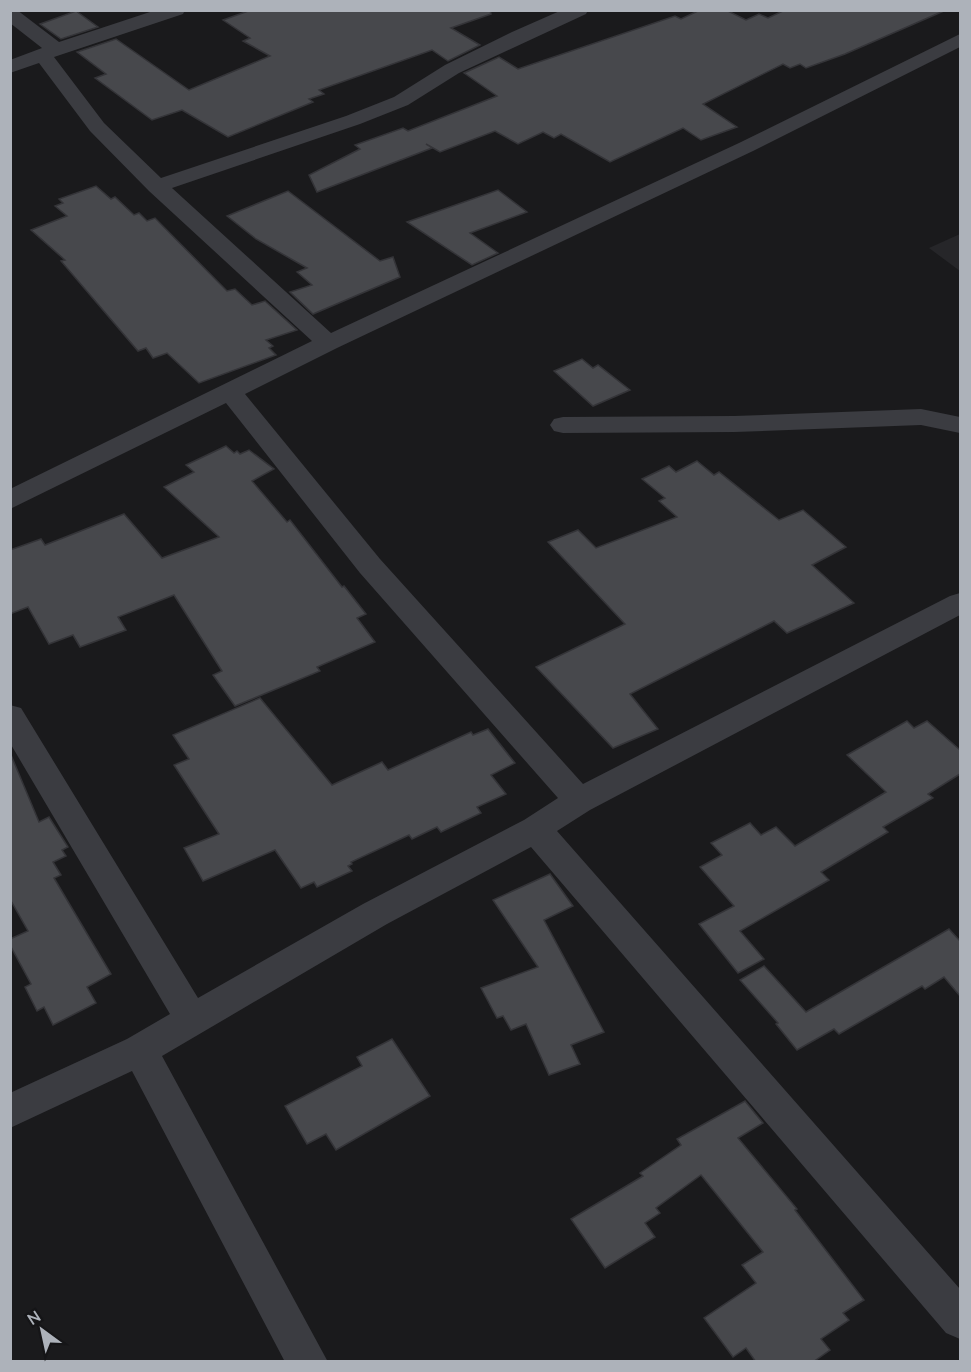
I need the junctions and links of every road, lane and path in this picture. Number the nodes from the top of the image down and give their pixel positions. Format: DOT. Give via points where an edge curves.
graph roads {
  1 [pos="176,10"];
  2 [pos="579,10"];
  3 [pos="10,14"];
  4 [pos="960,40"];
  5 [pos="50,52"];
  6 [pos="10,67"];
  7 [pos="157,186"];
  8 [pos="328,343"];
  9 [pos="230,392"];
  10 [pos="563,425"];
  11 [pos="960,425"];
  12 [pos="10,500"];
  13 [pos="960,603"];
  14 [pos="10,716"];
  15 [pos="579,801"];
  16 [pos="535,830"];
  17 [pos="192,1019"];
  18 [pos="140,1050"];
  19 [pos="10,1111"];
  20 [pos="960,1319"];
  21 [pos="308,1362"];
  1 -- 5 [label="street"];
  2 -- 7 [label="street" via="452,69 401,101"];
  3 -- 5 [label="street"];
  4 -- 8 [label="street" via="746,147"];
  5 -- 6 [label="street"];
  5 -- 7 [label="street" via="97,126"];
  7 -- 8 [label="street"];
  8 -- 9 [label="street"];
  9 -- 12 [label="street"];
  9 -- 15 [label="street" via="370,566"];
  10 -- 11 [label="street" via="921,417"];
  13 -- 15 [label="street"];
  14 -- 17 [label="street"];
  15 -- 16 [label="street"];
  16 -- 17 [label="street" via="375,914"];
  16 -- 20 [label="street"];
  17 -- 18 [label="street"];
  18 -- 19 [label="street"];
  18 -- 21 [label="street"];
}
